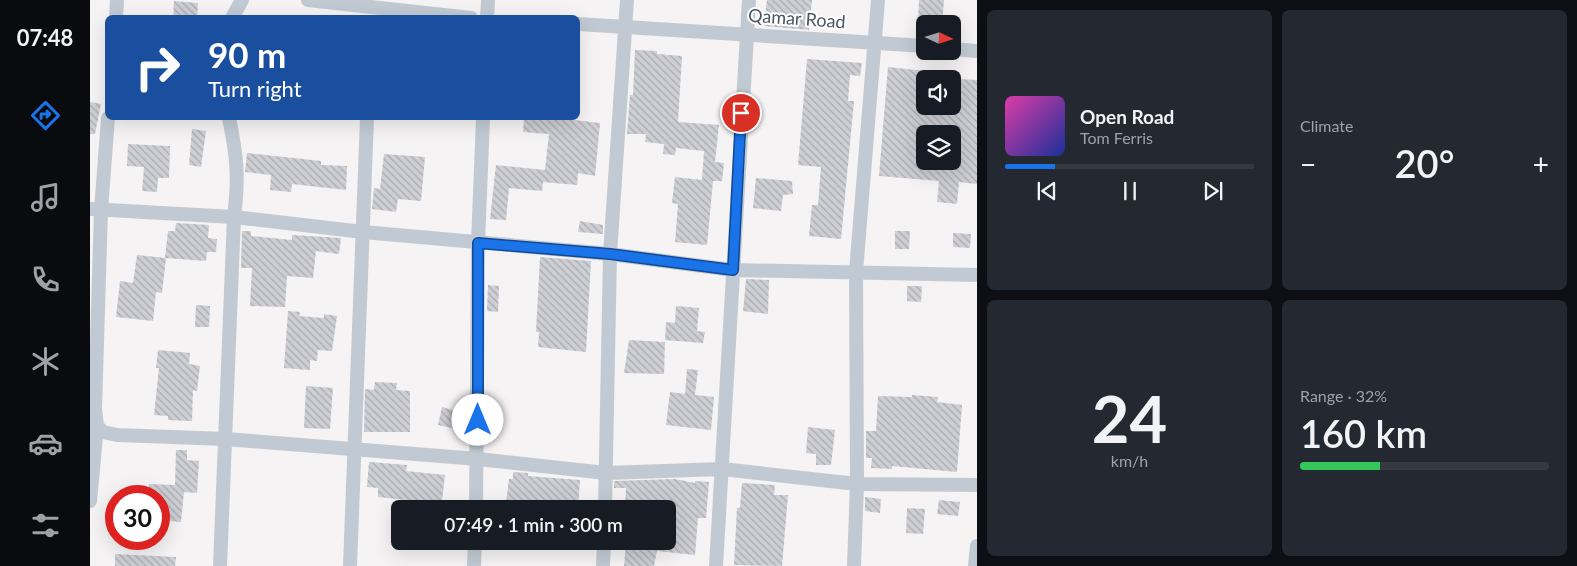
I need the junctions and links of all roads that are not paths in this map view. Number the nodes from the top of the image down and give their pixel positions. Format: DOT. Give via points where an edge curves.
graph roads {
  1 [pos="117,0"];
  2 [pos="242,0"];
  3 [pos="308,0"];
  4 [pos="488,0"];
  5 [pos="627,0"];
  6 [pos="749,0"];
  7 [pos="878,0"];
  8 [pos="367,8"];
  9 [pos="116,15"];
  10 [pos="234,15"];
  11 [pos="440,15"];
  12 [pos="487,15"];
  13 [pos="580,24"];
  14 [pos="625,27"];
  15 [pos="745,34"];
  16 [pos="875,42"];
  17 [pos="916,45"];
  18 [pos="961,50"];
  19 [pos="977,51"];
  20 [pos="108,120"];
  21 [pos="229,120"];
  22 [pos="367,120"];
  23 [pos="483,120"];
  24 [pos="95,210"];
  25 [pos="234,217"];
  26 [pos="363,232"];
  27 [pos="478,243"];
  28 [pos="610,254"];
  29 [pos="733,270"];
  30 [pos="856,272"];
  31 [pos="977,275"];
  32 [pos="94,429"];
  33 [pos="226,439"];
  34 [pos="355,450"];
  35 [pos="478,459"];
  36 [pos="722,469"];
  37 [pos="606,473"];
  38 [pos="857,484"];
  39 [pos="977,485"];
  40 [pos="476,500"];
  41 [pos="605,500"];
  42 [pos="90,501"];
  43 [pos="977,546"];
  44 [pos="475,550"];
  45 [pos="604,550"];
  46 [pos="220,566"];
  47 [pos="350,566"];
  48 [pos="474,566"];
  49 [pos="603,566"];
  50 [pos="716,566"];
  51 [pos="854,566"];
  52 [pos="975,566"];
  1 -- 9 [label="street"];
  2 -- 10 [label="street"];
  3 -- 8 [label="street"];
  4 -- 12 [label="street"];
  5 -- 14 [label="street"];
  6 -- 15 [label="street"];
  7 -- 16 [label="street"];
  8 -- 11 [label="street"];
  13 -- 14 [label="street, Qamar Road"];
  14 -- 15 [label="street, Qamar Road"];
  14 -- 28 [label="street"];
  15 -- 16 [label="street, Qamar Road"];
  15 -- 29 [label="street"];
  16 -- 17 [label="street, Qamar Road"];
  16 -- 30 [label="street"];
  18 -- 19 [label="street"];
  20 -- 24 [label="street"];
  21 -- 25 [label="street" via="238,184"];
  22 -- 26 [label="street"];
  23 -- 27 [label="street"];
  24 -- 25 [label="street"];
  24 -- 32 [label="street"];
  25 -- 26 [label="street"];
  25 -- 33 [label="street"];
  26 -- 27 [label="street"];
  26 -- 34 [label="street"];
  27 -- 28 [label="street"];
  27 -- 35 [label="street"];
  28 -- 29 [label="street"];
  28 -- 37 [label="street"];
  29 -- 30 [label="street"];
  29 -- 36 [label="street"];
  30 -- 31 [label="street"];
  30 -- 38 [label="street"];
  32 -- 33 [label="street" via="118,435"];
  32 -- 42 [label="street"];
  33 -- 34 [label="street"];
  33 -- 46 [label="street"];
  34 -- 35 [label="street"];
  34 -- 47 [label="street"];
  35 -- 37 [label="street"];
  35 -- 40 [label="street"];
  36 -- 37 [label="street"];
  36 -- 38 [label="street"];
  36 -- 50 [label="street"];
  37 -- 41 [label="street"];
  38 -- 39 [label="street"];
  38 -- 51 [label="street"];
  43 -- 52 [label="street"];
  44 -- 48 [label="street"];
  45 -- 49 [label="street"];
}
